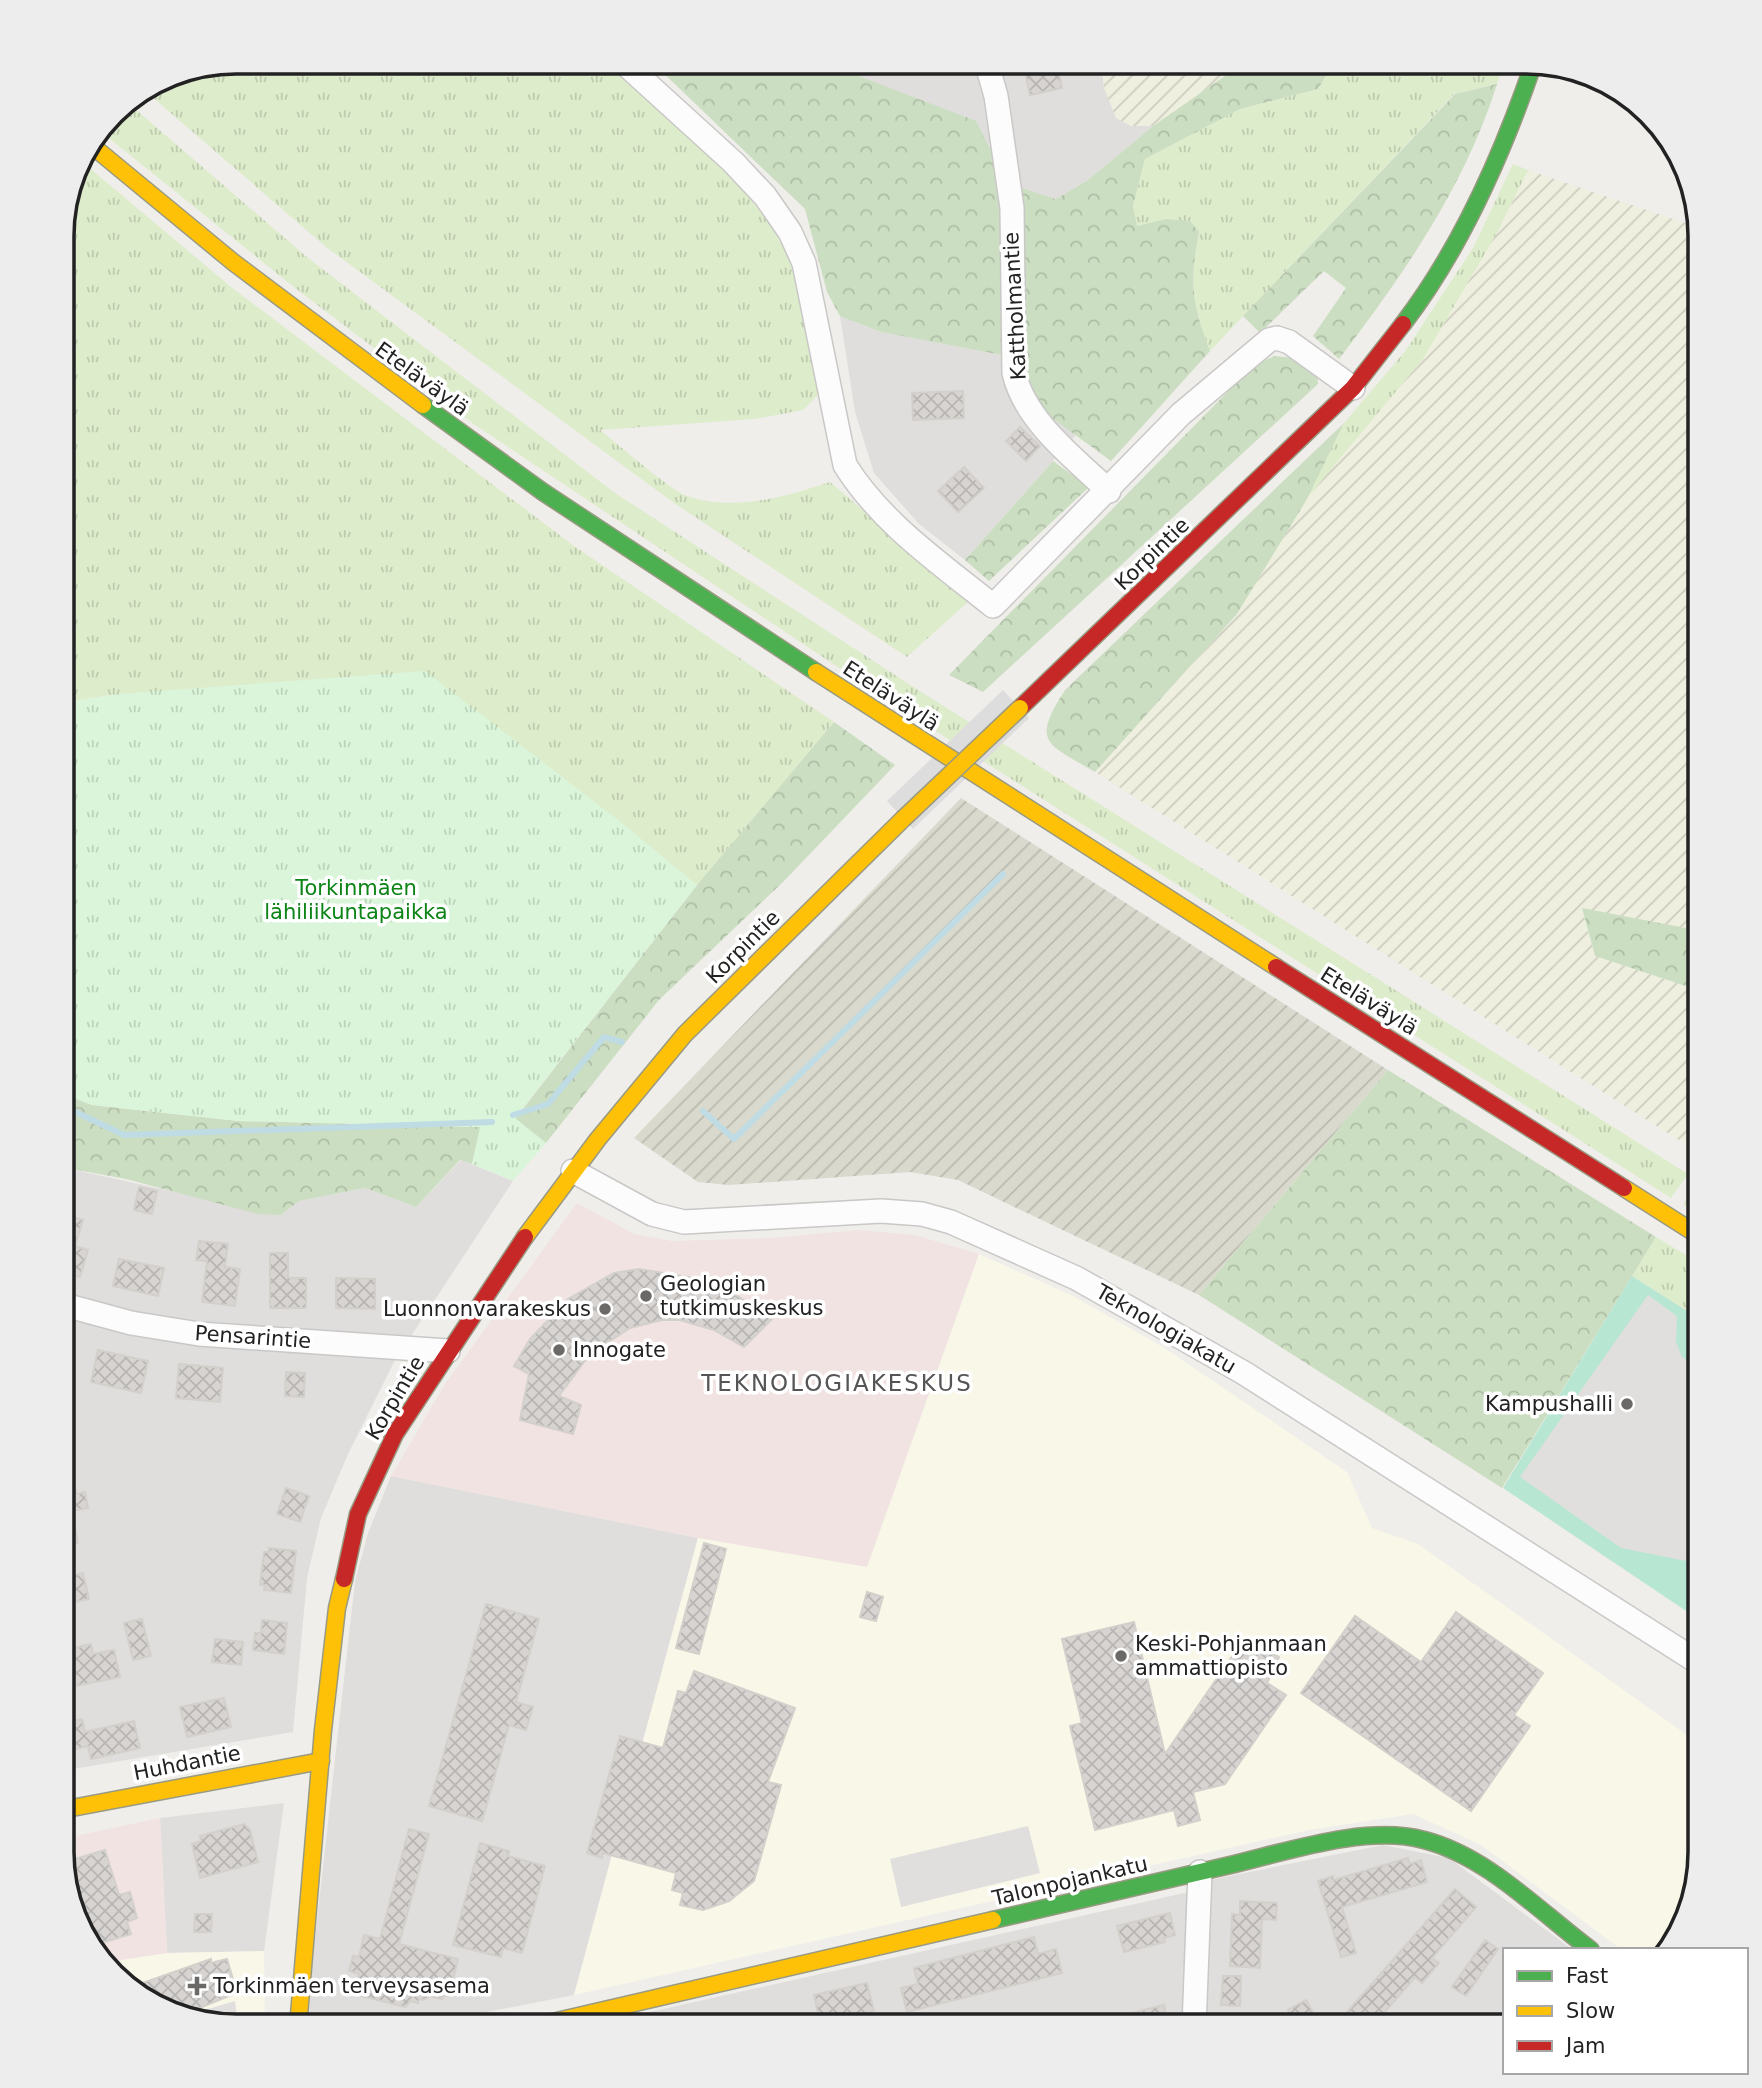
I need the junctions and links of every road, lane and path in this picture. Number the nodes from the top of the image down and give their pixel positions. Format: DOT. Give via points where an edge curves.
graph roads {
  1 [pos="636,74"];
  2 [pos="990,74"];
  3 [pos="1530,74"];
  4 [pos="98,150"];
  5 [pos="1353,388"];
  6 [pos="1110,491"];
  7 [pos="573,1171"];
  8 [pos="1688,1229"];
  9 [pos="74,1308"];
  10 [pos="448,1351"];
  11 [pos="1688,1656"];
  12 [pos="321,1761"];
  13 [pos="74,1808"];
  14 [pos="1200,1872"];
  15 [pos="1588,1948"];
  16 [pos="612,2007"];
  17 [pos="299,2014"];
  18 [pos="584,2014"];
  19 [pos="617,2014"];
  20 [pos="1195,2014"];
  1 -- 6 [label="street" via="733,162 790,232 804,263 845,465 860,490 924,550 993,606"];
  2 -- 6 [label="street, Kattholmantie" via="1012,208 1017,386 1053,436"];
  3 -- 5 [label="main road, Korpintie" via="1516,116 1465,223 1422,299"];
  4 -- 8 [label="main road, Eteläväylä" via="367,365 543,492 916,738"];
  5 -- 6 [label="street" via="1289,342 1269,340 1181,414"];
  5 -- 7 [label="main road, Korpintie, bridge" via="685,1034"];
  7 -- 10 [label="main road, Korpintie"];
  7 -- 11 [label="street, Teknologiakatu" via="652,1214 684,1222 881,1211 950,1222 1076,1278 1244,1373"];
  9 -- 10 [label="street, Pensarintie" via="199,1334"];
  10 -- 12 [label="main road, Korpintie" via="395,1434 358,1514 337,1608"];
  12 -- 13 [label="main road, Huhdantie"];
  12 -- 17 [label="main road, Korpintie"];
  14 -- 15 [label="main road, Talonpojankatu" via="1371,1836 1424,1839 1470,1860"];
  14 -- 16 [label="main road, Talonpojankatu"];
  14 -- 20 [label="street"];
  16 -- 18 [label="main road, Talonpojankatu"];
  16 -- 19 [label="street"];
}
